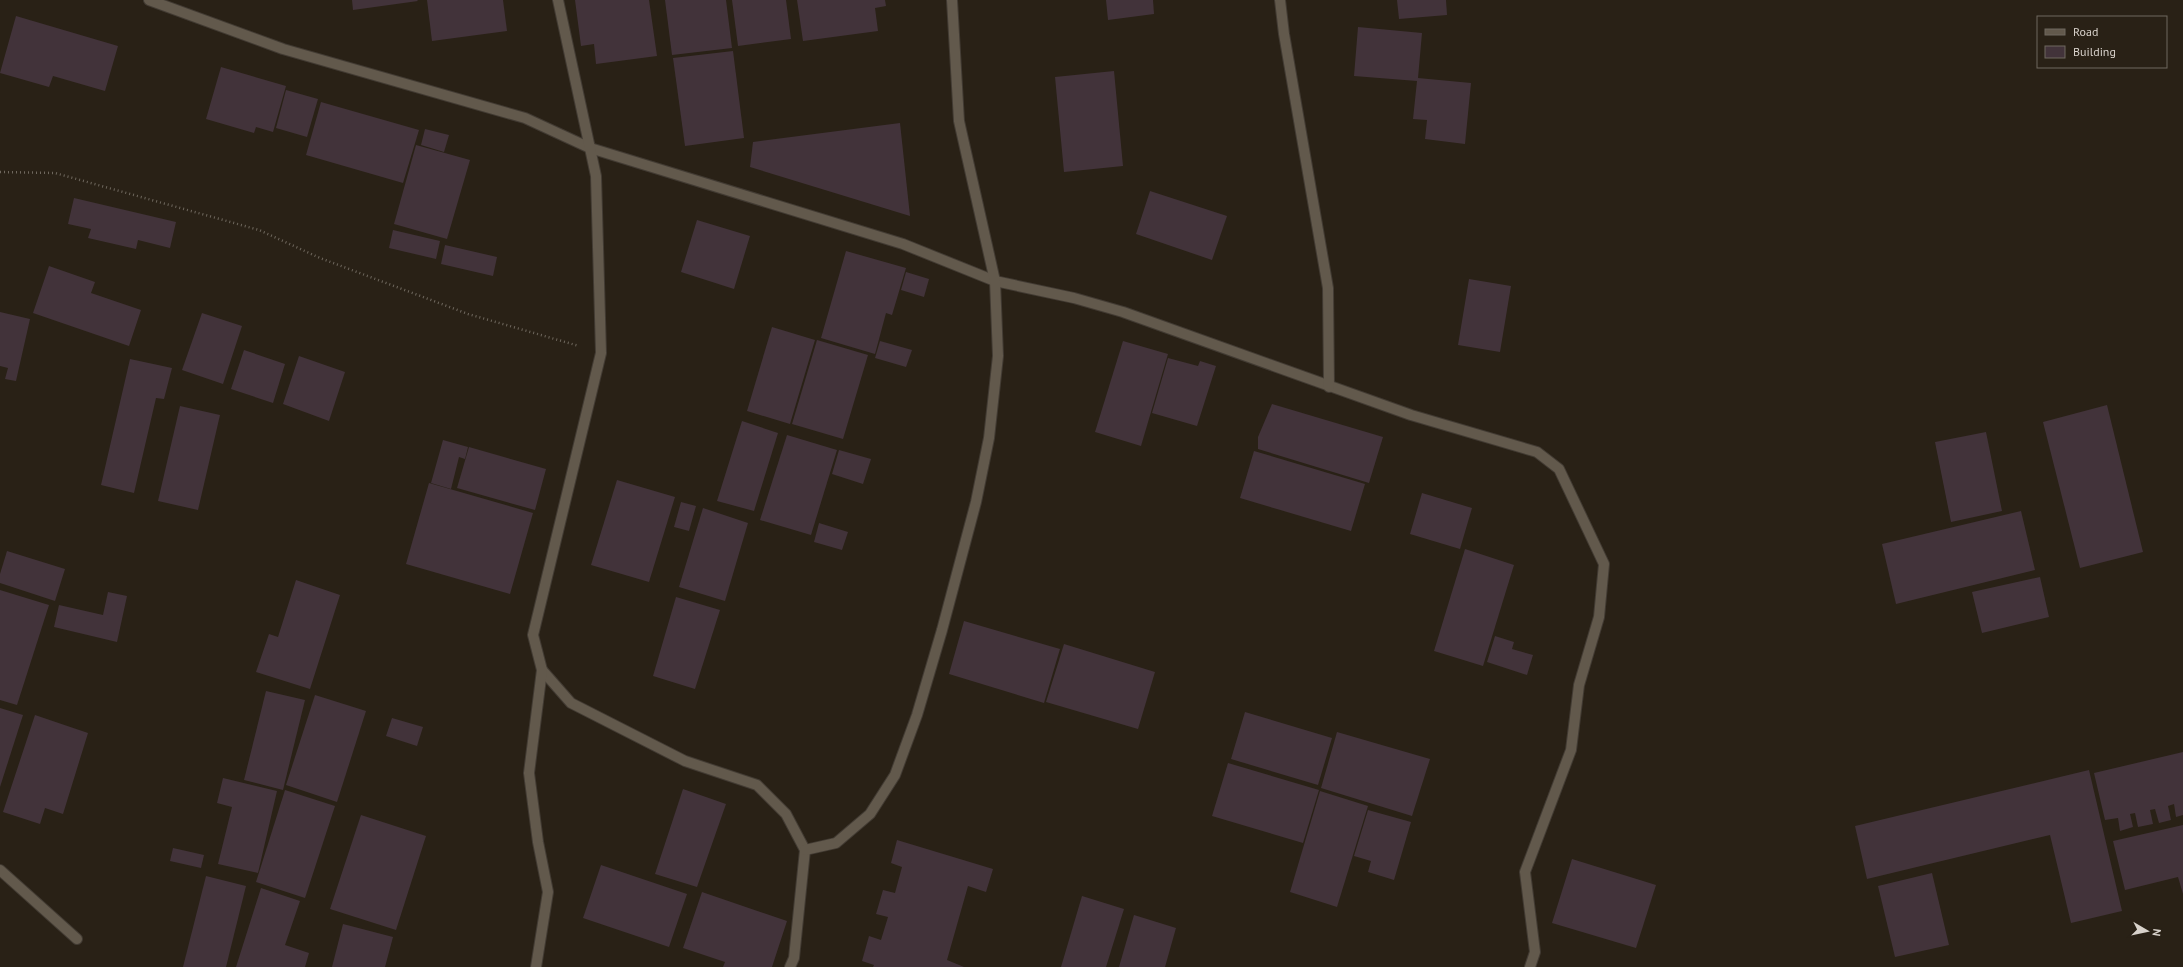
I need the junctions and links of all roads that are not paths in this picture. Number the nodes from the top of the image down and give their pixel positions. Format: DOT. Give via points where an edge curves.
graph roads {
  1 [pos="149,0"];
  2 [pos="558,0"];
  3 [pos="952,0"];
  4 [pos="1280,0"];
  5 [pos="590,148"];
  6 [pos="995,281"];
  7 [pos="1329,387"];
  8 [pos="542,670"];
  9 [pos="805,850"];
  10 [pos="0,870"];
  11 [pos="77,939"];
  12 [pos="536,967"];
  13 [pos="790,967"];
  14 [pos="1530,967"];
  1 -- 5 [label="street" via="283,49 525,118"];
  2 -- 5 [label="street"];
  3 -- 6 [label="street" via="959,121"];
  4 -- 7 [label="street" via="1328,288"];
  5 -- 6 [label="street" via="903,244"];
  5 -- 8 [label="street" via="596,176 600,353 533,635"];
  6 -- 7 [label="street" via="1074,298 1123,312"];
  6 -- 9 [label="street" via="998,356 989,438 976,502 917,715 895,775 870,814 836,843"];
  7 -- 14 [label="street" via="1411,415 1537,452 1559,469 1604,564 1599,617 1579,685 1571,750 1525,872 1535,952"];
  8 -- 9 [label="street" via="571,703 685,761 757,785 786,814"];
  8 -- 12 [label="street" via="529,773 548,892"];
  9 -- 13 [label="street" via="794,958"];
  10 -- 11 [label="street"];
}
